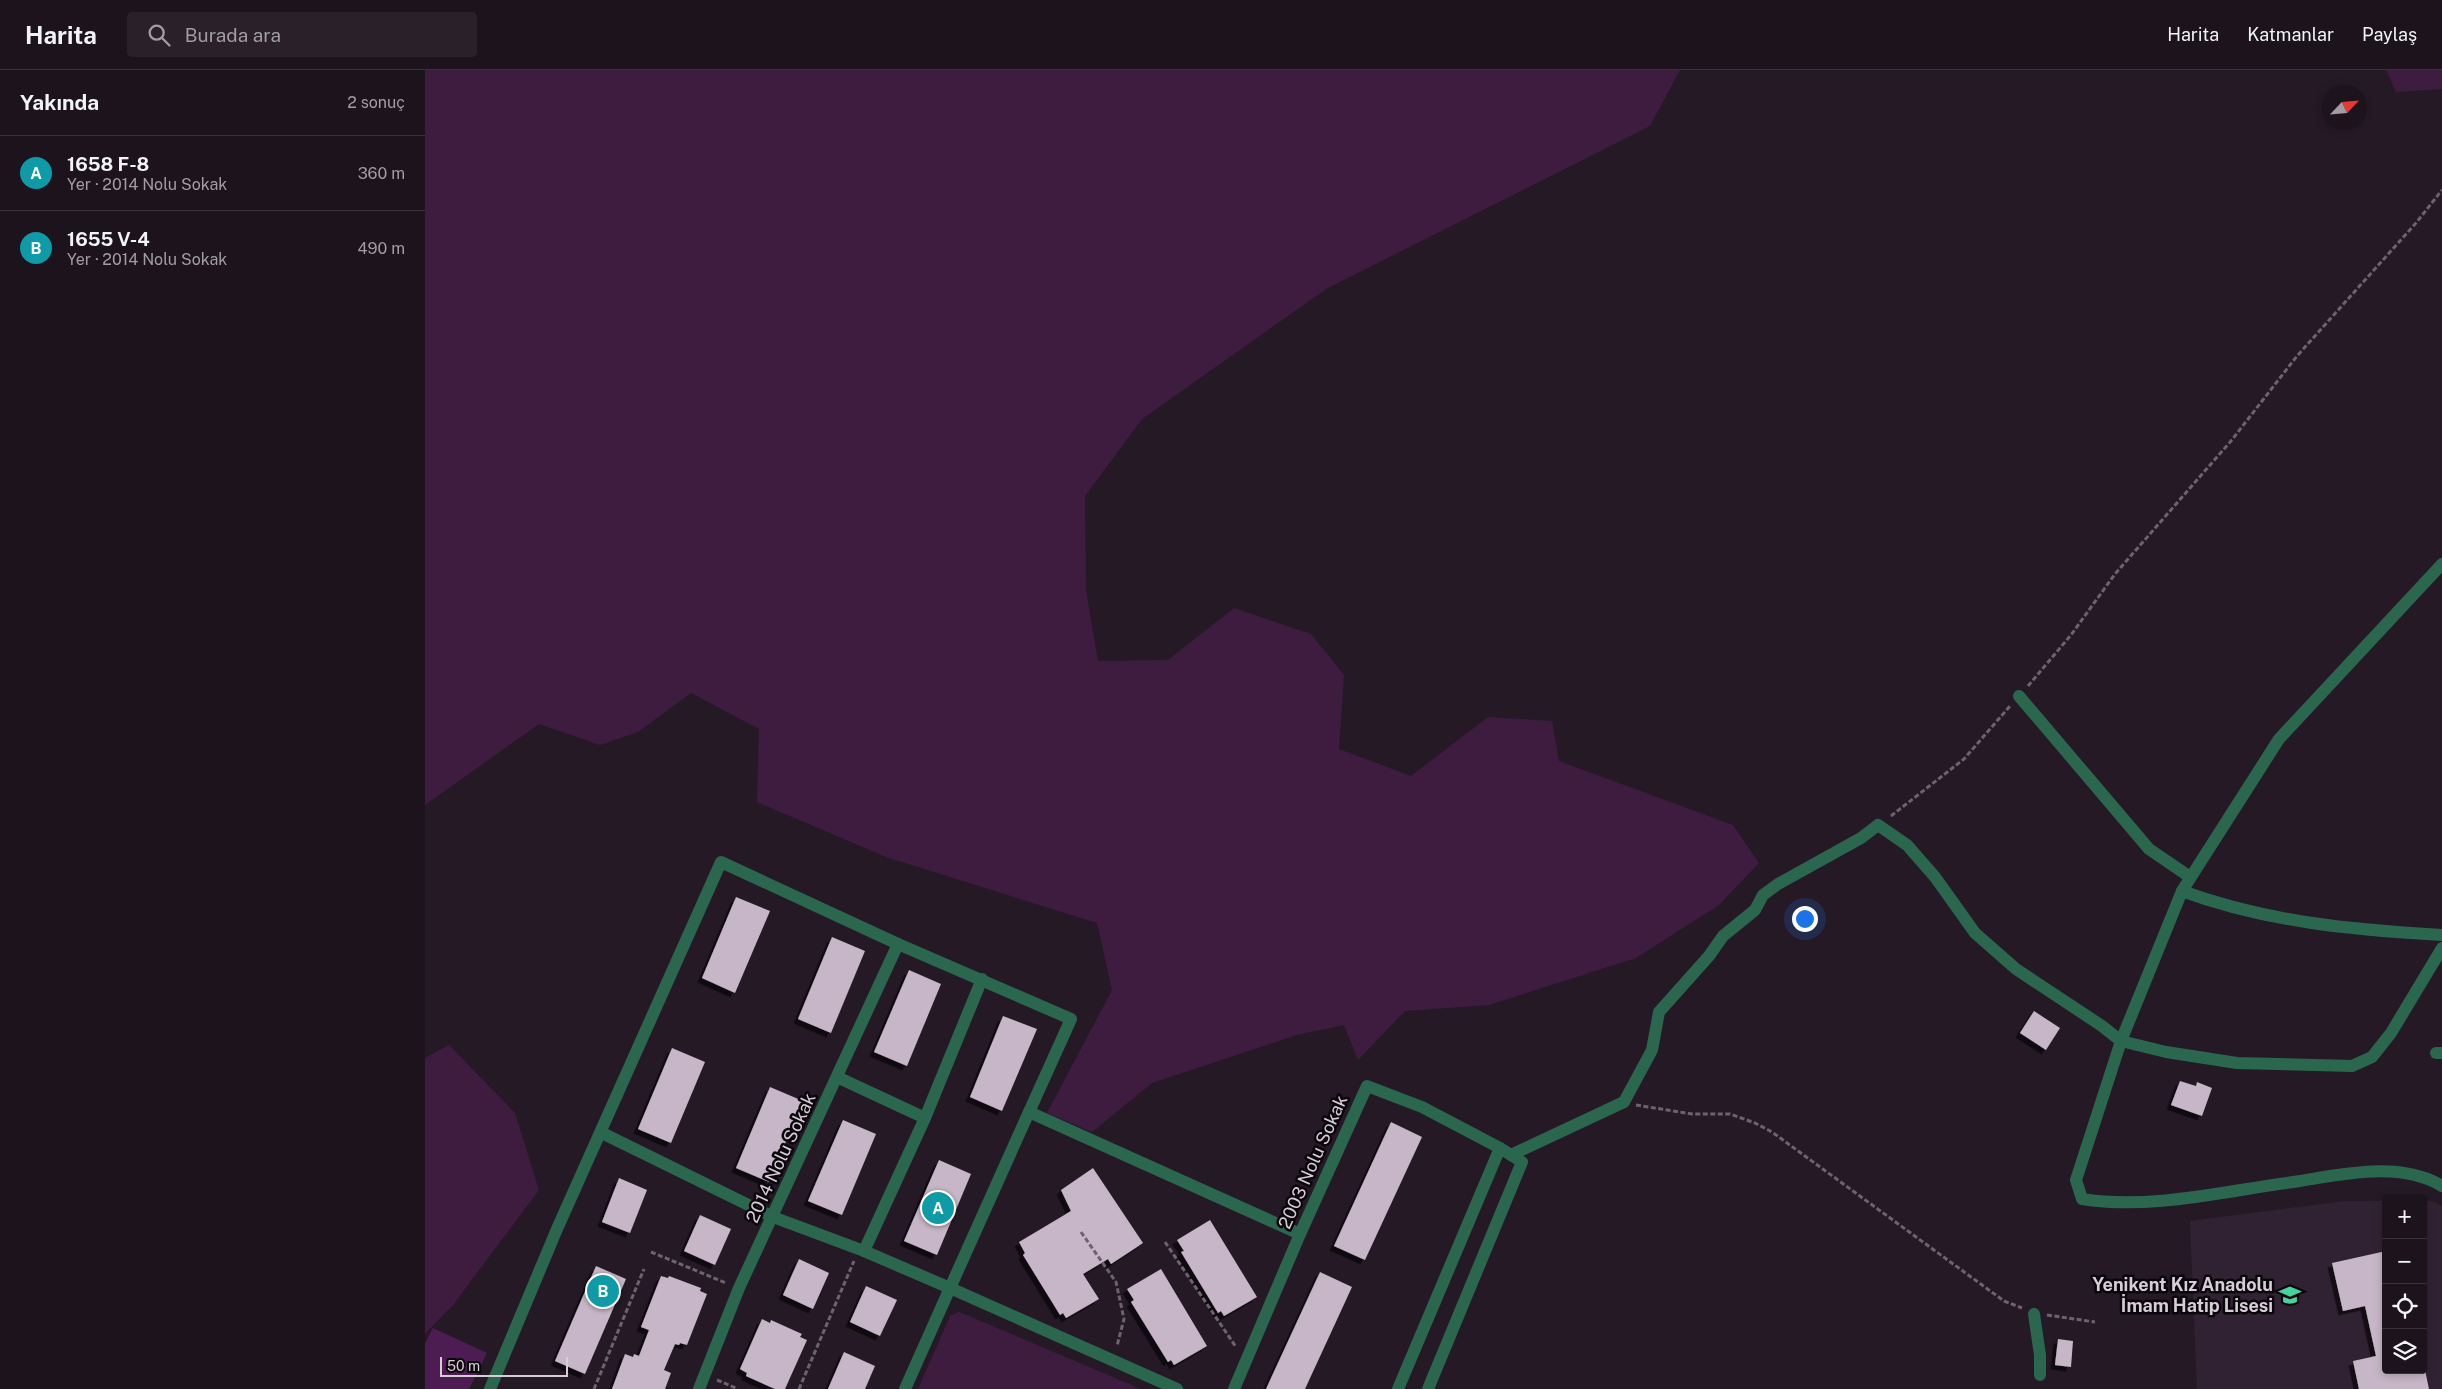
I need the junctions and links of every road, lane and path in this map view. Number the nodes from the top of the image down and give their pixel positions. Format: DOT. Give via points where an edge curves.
graph roads {
  1 [pos="2442,190"];
  2 [pos="2442,564"];
  3 [pos="2019,696"];
  4 [pos="1878,825"];
  5 [pos="2190,878"];
  6 [pos="2182,891"];
  7 [pos="2442,935"];
  8 [pos="898,944"];
  9 [pos="2442,948"];
  10 [pos="982,980"];
  11 [pos="2121,1041"];
  12 [pos="837,1077"];
  13 [pos="1623,1102"];
  14 [pos="1029,1112"];
  15 [pos="925,1118"];
  16 [pos="602,1133"];
  17 [pos="1506,1152"];
  18 [pos="2442,1186"];
  19 [pos="773,1217"];
  20 [pos="1081,1232"];
  21 [pos="1300,1234"];
  22 [pos="1165,1242"];
  23 [pos="861,1250"];
  24 [pos="651,1252"];
  25 [pos="644,1269"];
  26 [pos="739,1288"];
  27 [pos="950,1288"];
  28 [pos="2034,1314"];
  29 [pos="2095,1322"];
  30 [pos="1113,1360"];
  31 [pos="1245,1362"];
  32 [pos="705,1376"];
  33 [pos="2040,1376"];
  34 [pos="490,1389"];
  35 [pos="594,1389"];
  36 [pos="699,1389"];
  37 [pos="738,1389"];
  38 [pos="799,1389"];
  39 [pos="905,1389"];
  40 [pos="1177,1389"];
  41 [pos="1234,1389"];
  42 [pos="1398,1389"];
  43 [pos="1428,1389"];
  1 -- 3 [label="path" via="2417,223 2297,356 2231,441 2115,574 2071,636"];
  2 -- 5 [label="street" via="2279,739"];
  3 -- 4 [label="path" via="1965,758"];
  3 -- 5 [label="street" via="2149,849"];
  4 -- 11 [label="street" via="1907,845 1935,877 1975,934 2015,969"];
  4 -- 13 [label="street" via="1861,838 1778,884 1763,895 1755,910 1723,936 1659,1012 1652,1050"];
  5 -- 6 [label="street"];
  6 -- 7 [label="street" via="2223,906 2275,918 2377,931"];
  6 -- 11 [label="street"];
  8 -- 10 [label="street"];
  8 -- 12 [label="street, 2014 Nolu Sokak"];
  8 -- 16 [label="street" via="721,862"];
  9 -- 11 [label="street" via="2391,1033 2372,1057 2351,1066 2237,1063"];
  10 -- 14 [label="street" via="1071,1019"];
  10 -- 15 [label="street"];
  11 -- 18 [label="street" via="2076,1180 2082,1199 2112,1204 2163,1200 2344,1174 2393,1171 2431,1180"];
  12 -- 15 [label="street"];
  12 -- 19 [label="street, 2014 Nolu Sokak"];
  13 -- 17 [label="street"];
  13 -- 28 [label="path" via="1693,1114 1730,1114 1755,1123 1772,1132 2004,1300"];
  14 -- 21 [label="street"];
  14 -- 27 [label="street"];
  15 -- 23 [label="street"];
  16 -- 19 [label="street"];
  16 -- 34 [label="street"];
  17 -- 21 [label="street, 2003 Nolu Sokak" via="1421,1107 1367,1086"];
  17 -- 42 [label="street"];
  17 -- 43 [label="street" via="1522,1162"];
  19 -- 23 [label="street"];
  19 -- 26 [label="street, 2014 Nolu Sokak"];
  20 -- 30 [label="path" via="1116,1282 1124,1319"];
  21 -- 31 [label="street, 2003 Nolu Sokak"];
  22 -- 31 [label="path"];
  23 -- 27 [label="street"];
  23 -- 38 [label="path"];
  24 -- 26 [label="path"];
  25 -- 35 [label="path"];
  26 -- 32 [label="street, 2014 Nolu Sokak"];
  27 -- 30 [label="street"];
  27 -- 39 [label="street"];
  28 -- 29 [label="path"];
  28 -- 33 [label="street"];
  30 -- 40 [label="street"];
  31 -- 41 [label="street, 2003 Nolu Sokak"];
  32 -- 36 [label="street, 2014 Nolu Sokak"];
  32 -- 37 [label="path"];
}
